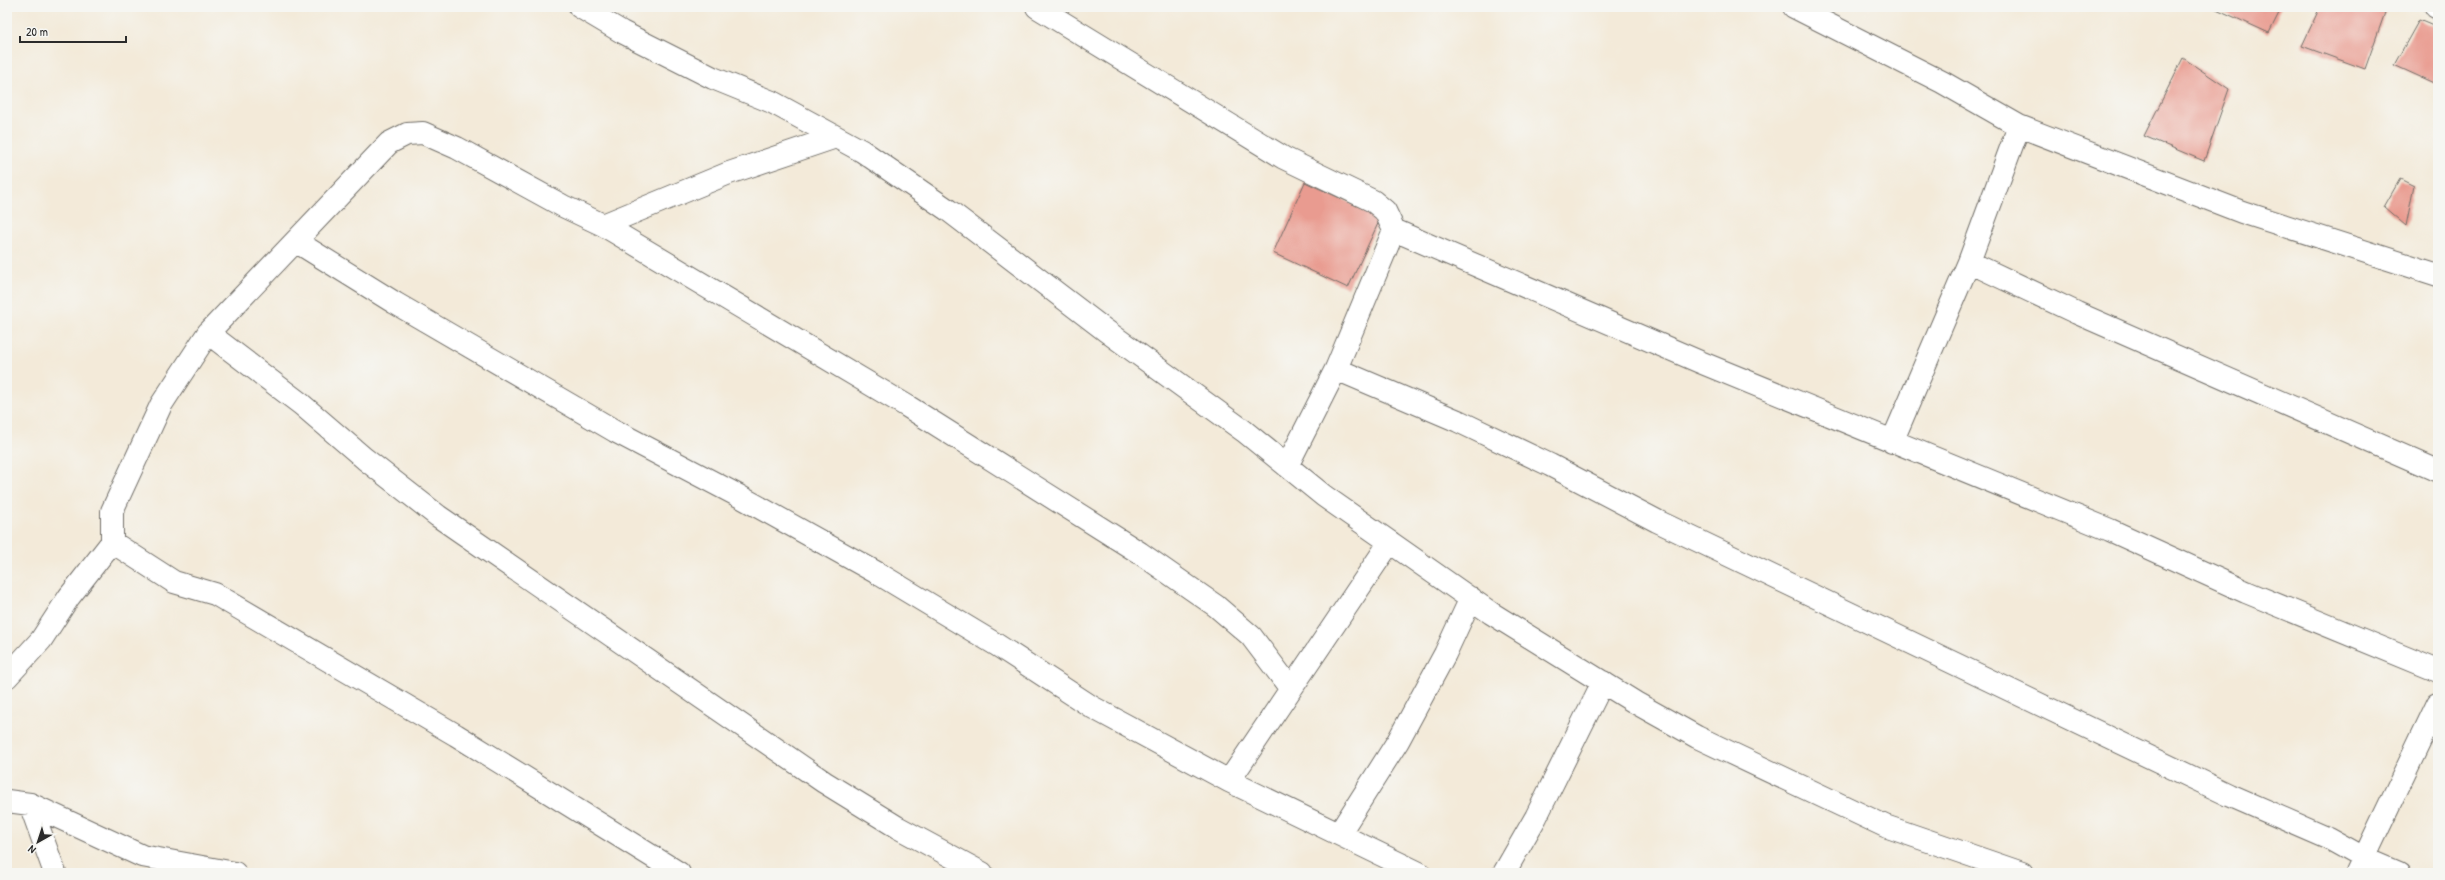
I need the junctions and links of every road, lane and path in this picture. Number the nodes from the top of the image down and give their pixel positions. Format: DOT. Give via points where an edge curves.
graph roads {
  1 [pos="580,7"];
  2 [pos="1037,7"];
  3 [pos="1794,7"];
  4 [pos="2019,126"];
  5 [pos="836,137"];
  6 [pos="603,225"];
  7 [pos="1394,230"];
  8 [pos="297,242"];
  9 [pos="1969,262"];
  10 [pos="2438,275"];
  11 [pos="208,334"];
  12 [pos="1336,369"];
  13 [pos="1892,442"];
  14 [pos="1287,466"];
  15 [pos="2438,471"];
  16 [pos="112,542"];
  17 [pos="1390,542"];
  18 [pos="1471,598"];
  19 [pos="2438,671"];
  20 [pos="7,677"];
  21 [pos="1603,682"];
  22 [pos="1291,689"];
  23 [pos="2436,712"];
  24 [pos="1229,781"];
  25 [pos="7,801"];
  26 [pos="30,804"];
  27 [pos="1338,834"];
  28 [pos="2361,866"];
  29 [pos="55,873"];
  30 [pos="236,873"];
  31 [pos="679,873"];
  32 [pos="982,873"];
  33 [pos="1419,873"];
  34 [pos="1504,873"];
  35 [pos="2022,873"];
  36 [pos="2399,873"];
  1 -- 5 [label="street" via="622,32 713,78 772,102"];
  2 -- 7 [label="street" via="1284,158 1373,200 1385,211"];
  3 -- 4 [label="street" via="1942,82"];
  4 -- 9 [label="street"];
  4 -- 10 [label="street" via="2242,212"];
  5 -- 6 [label="street" via="728,173"];
  5 -- 14 [label="street" via="862,151 948,210 1105,330 1244,431"];
  6 -- 8 [label="street" via="457,148 423,133 407,134 389,143"];
  6 -- 22 [label="street" via="900,402 1140,553 1216,606 1251,636"];
  7 -- 12 [label="street"];
  7 -- 13 [label="street"];
  8 -- 11 [label="street"];
  8 -- 24 [label="street" via="615,431 879,574 1092,706"];
  9 -- 13 [label="street"];
  9 -- 15 [label="street" via="2077,313"];
  11 -- 16 [label="street" via="161,406 112,511"];
  11 -- 32 [label="street" via="302,404 365,459 438,516 824,782 897,827"];
  12 -- 14 [label="street"];
  12 -- 28 [label="street" via="1458,421 2229,796 2328,838"];
  13 -- 19 [label="street" via="2110,530 2246,592"];
  14 -- 17 [label="street" via="1324,496"];
  16 -- 20 [label="street" via="69,597 41,640"];
  16 -- 31 [label="street" via="174,582 215,594 456,735"];
  17 -- 18 [label="street"];
  17 -- 22 [label="street"];
  18 -- 21 [label="street"];
  18 -- 27 [label="street" via="1445,654 1398,741"];
  21 -- 34 [label="street" via="1536,817"];
  21 -- 35 [label="street" via="1697,737 1885,826"];
  22 -- 24 [label="street"];
  23 -- 28 [label="street"];
  24 -- 27 [label="street"];
  25 -- 26 [label="street"];
  26 -- 29 [label="street"];
  26 -- 30 [label="street" via="142,856"];
  27 -- 33 [label="street"];
  28 -- 36 [label="street"];
}
